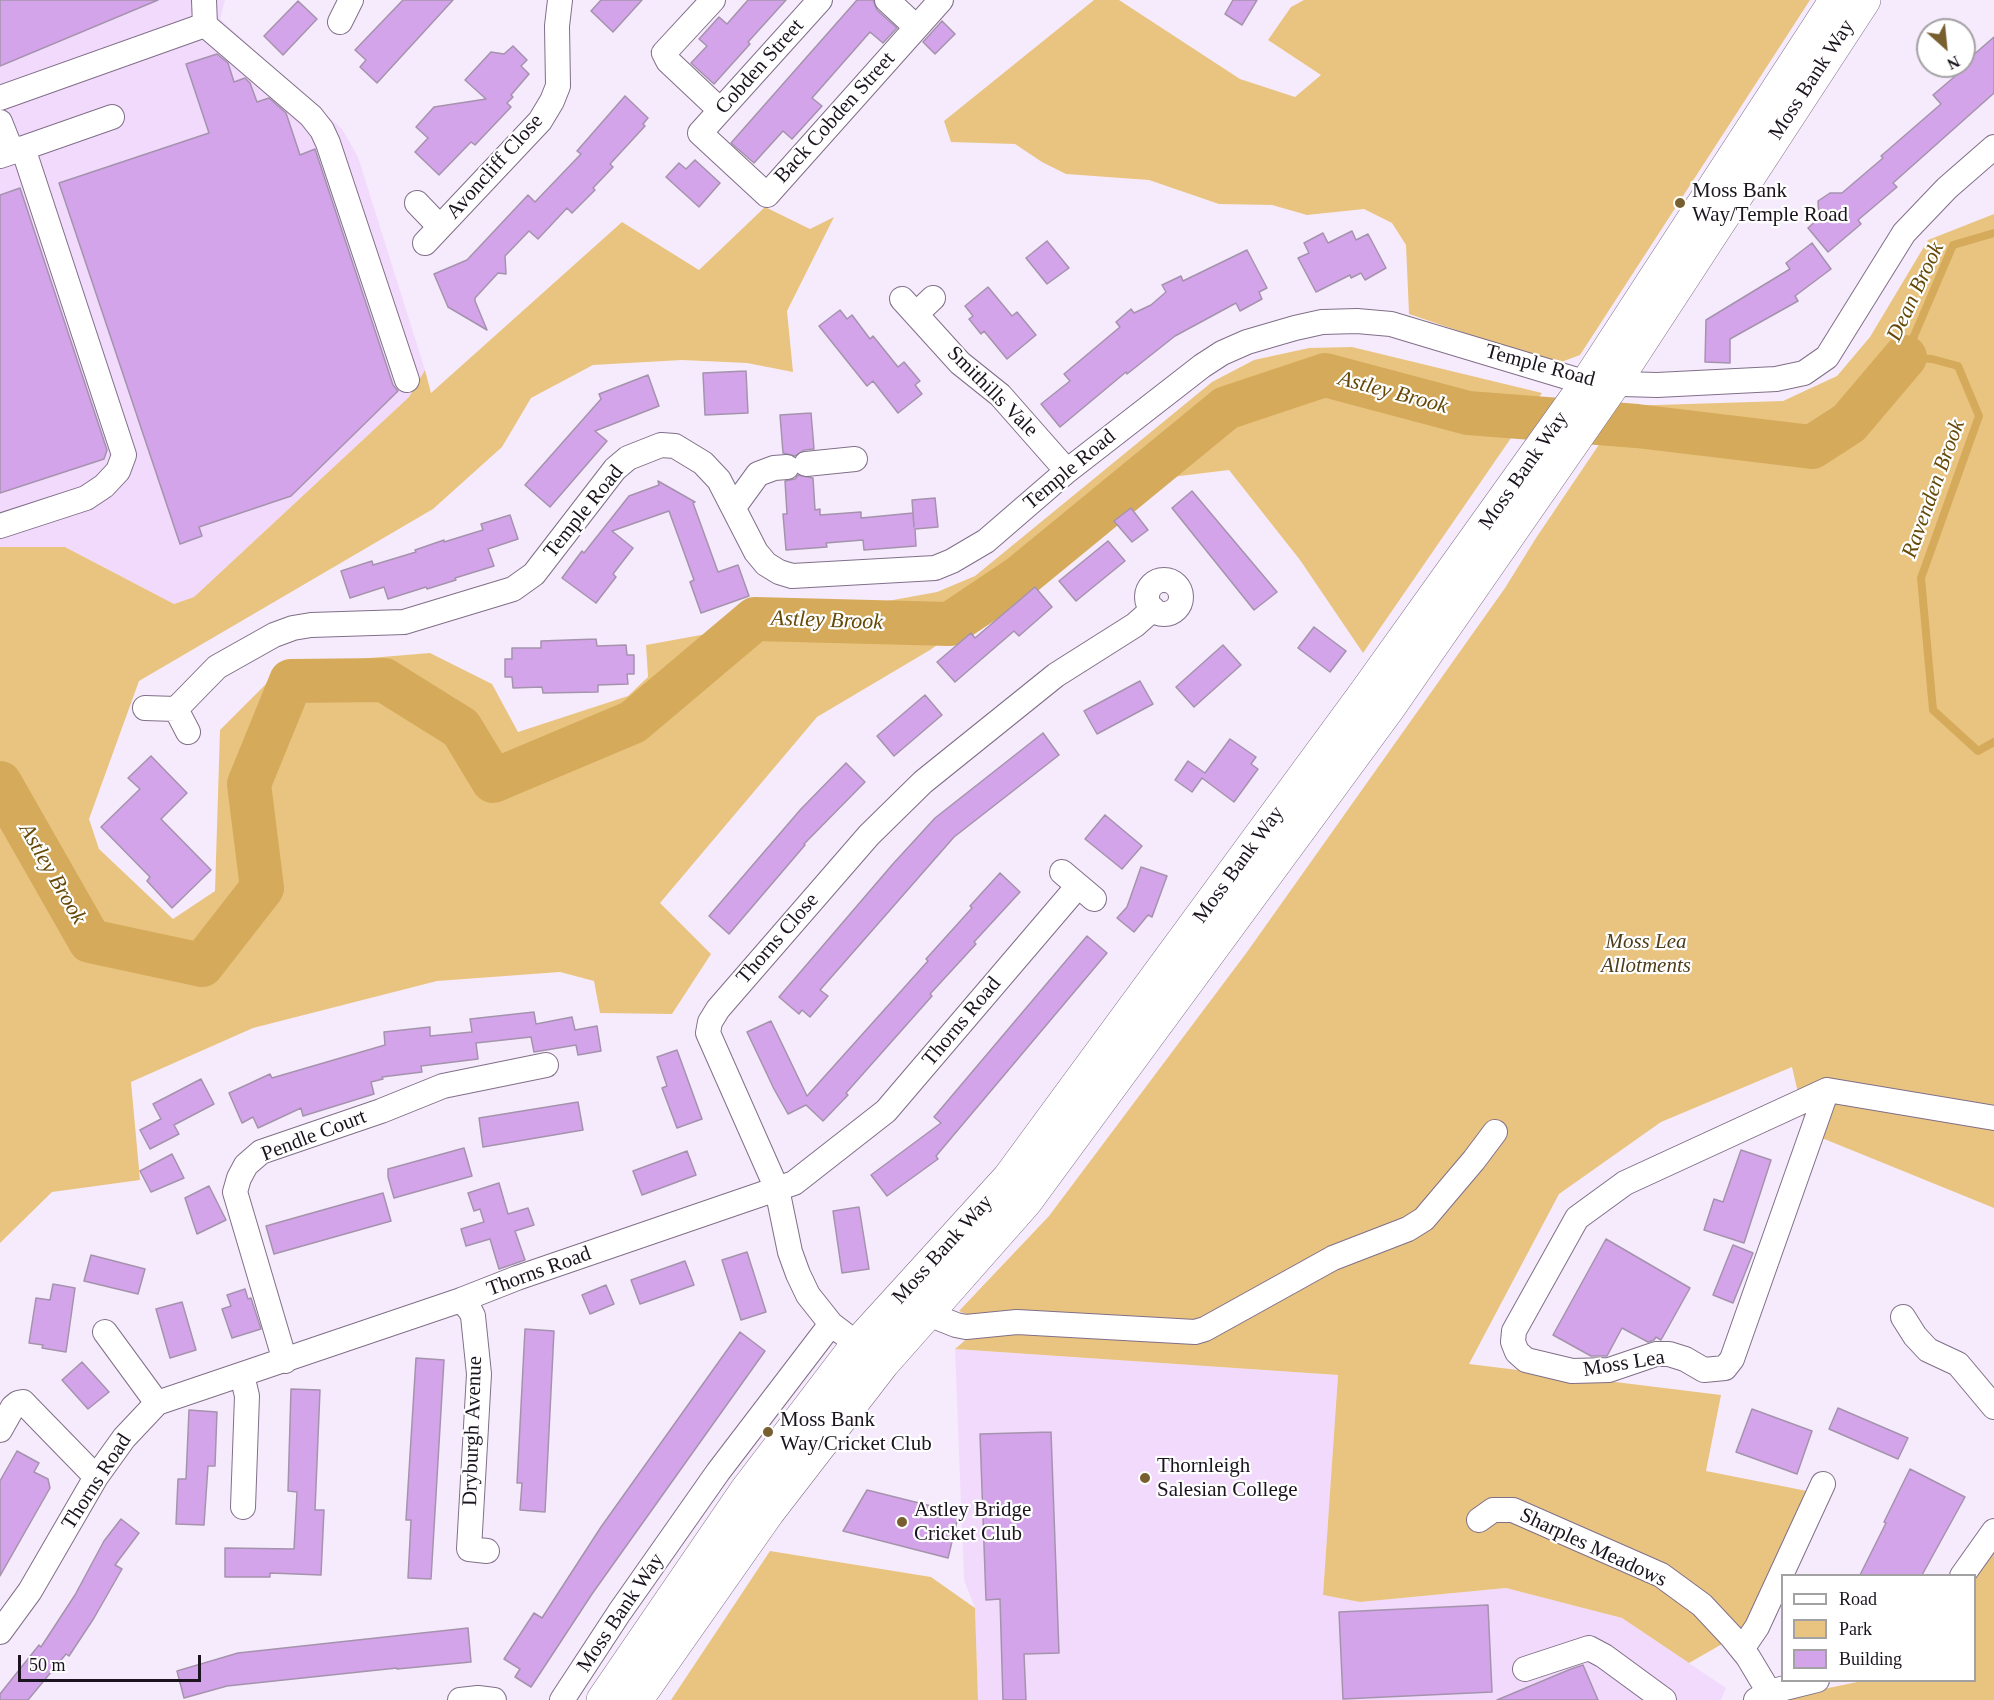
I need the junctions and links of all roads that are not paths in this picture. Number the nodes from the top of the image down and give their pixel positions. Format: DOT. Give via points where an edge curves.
graph roads {
  1 [pos="204,0"];
  2 [pos="351,0"];
  3 [pos="560,0"];
  4 [pos="713,0"];
  5 [pos="820,0"];
  6 [pos="887,0"];
  7 [pos="941,0"];
  8 [pos="1836,0"];
  9 [pos="1864,0"];
  10 [pos="340,22"];
  11 [pos="205,25"];
  12 [pos="916,27"];
  13 [pos="0,98"];
  14 [pos="720,111"];
  15 [pos="112,117"];
  16 [pos="0,122"];
  17 [pos="700,133"];
  18 [pos="1994,147"];
  19 [pos="12,152"];
  20 [pos="417,203"];
  21 [pos="917,304"];
  22 [pos="406,380"];
  23 [pos="1600,383"];
  24 [pos="855,459"];
  25 [pos="1067,471"];
  26 [pos="734,507"];
  27 [pos="0,526"];
  28 [pos="1153,609"];
  29 [pos="145,708"];
  30 [pos="176,709"];
  31 [pos="188,732"];
  32 [pos="1078,886"];
  33 [pos="546,1065"];
  34 [pos="1827,1090"];
  35 [pos="1994,1118"];
  36 [pos="1495,1131"];
  37 [pos="777,1189"];
  38 [pos="461,1300"];
  39 [pos="891,1308"];
  40 [pos="926,1313"];
  41 [pos="1903,1317"];
  42 [pos="831,1324"];
  43 [pos="105,1332"];
  44 [pos="870,1354"];
  45 [pos="285,1361"];
  46 [pos="242,1375"];
  47 [pos="157,1403"];
  48 [pos="1994,1407"];
  49 [pos="0,1430"];
  50 [pos="96,1477"];
  51 [pos="1823,1484"];
  52 [pos="243,1507"];
  53 [pos="1479,1520"];
  54 [pos="1994,1532"];
  55 [pos="487,1551"];
  56 [pos="1781,1574"];
  57 [pos="1963,1574"];
  58 [pos="1781,1575"];
  59 [pos="0,1632"];
  60 [pos="1742,1649"];
  61 [pos="1525,1669"];
  62 [pos="1810,1682"];
  63 [pos="1762,1696"];
  64 [pos="460,1700"];
  65 [pos="494,1700"];
  66 [pos="562,1700"];
  67 [pos="603,1700"];
  68 [pos="636,1700"];
  69 [pos="1664,1700"];
  1 -- 11 [label="street"];
  2 -- 10 [label="street"];
  3 -- 20 [label="street, Avoncliff Close" via="558,86 540,121 433,235"];
  4 -- 14 [label="street" via="664,53"];
  5 -- 14 [label="street, Cobden Street"];
  6 -- 12 [label="street"];
  7 -- 12 [label="street, Back Cobden Street"];
  8 -- 23 [label="highway, Moss Bank Way"];
  9 -- 23 [label="highway, Moss Bank Way"];
  11 -- 13 [label="street"];
  11 -- 22 [label="street" via="311,116 322,130"];
  12 -- 17 [label="street, Back Cobden Street" via="767,195"];
  14 -- 17 [label="street, Cobden Street"];
  15 -- 19 [label="street"];
  16 -- 19 [label="street"];
  18 -- 23 [label="street, Temple Road" via="1904,232 1827,357 1804,373 1776,379 1657,385"];
  19 -- 27 [label="street" via="124,455 118,471 86,498"];
  21 -- 25 [label="street, Smithills Vale" via="960,363 1000,395"];
  23 -- 25 [label="street, Temple Road" via="1391,324 1323,322 1269,334 1222,353 1175,385"];
  23 -- 39 [label="highway, Moss Bank Way" via="1366,692 1009,1178"];
  23 -- 40 [label="highway, Moss Bank Way" via="1387,710 1026,1201"];
  24 -- 26 [label="street" via="774,468 758,474"];
  25 -- 26 [label="street, Temple Road" via="986,541 935,568 792,576 766,564"];
  26 -- 30 [label="street, Temple Road" via="703,463 675,446 644,450 615,469 534,574 513,590 404,622 293,628 217,667"];
  28 -- 37 [label="street, Thorns Close" via="1135,625 1056,675 924,782 869,835 718,1009 708,1033"];
  29 -- 30 [label="street"];
  30 -- 31 [label="street"];
  32 -- 37 [label="street, Thorns Road" via="886,1111 801,1179"];
  33 -- 45 [label="street, Pendle Court" via="443,1086 261,1152 246,1165 235,1192"];
  34 -- 34 [label="street, Moss Lea" via="1625,1183 1577,1218 1514,1330 1512,1342 1517,1352 1526,1360 1572,1371 1609,1370 1656,1354 1685,1359 1704,1370 1725,1368 1732,1359"];
  34 -- 35 [label="street"];
  36 -- 40 [label="street" via="1424,1219 1333,1258 1205,1329 1195,1332 1017,1322 966,1327"];
  37 -- 38 [label="street, Thorns Road"];
  37 -- 42 [label="street, Thorns Close" via="798,1274 808,1295"];
  38 -- 45 [label="street, Thorns Road"];
  38 -- 55 [label="street, Dryburgh Avenue" via="473,1316 479,1374 469,1549"];
  39 -- 40 [label="street"];
  39 -- 44 [label="highway, Moss Bank Way"];
  40 -- 44 [label="highway, Moss Bank Way"];
  41 -- 48 [label="street" via="1928,1350 1958,1364"];
  42 -- 44 [label="street, Thorns Close"];
  42 -- 66 [label="street, Moss Bank Way" via="718,1472"];
  43 -- 47 [label="street"];
  44 -- 67 [label="highway, Moss Bank Way" via="746,1491"];
  44 -- 68 [label="highway, Moss Bank Way" via="768,1512"];
  45 -- 46 [label="street, Thorns Road"];
  46 -- 47 [label="street, Thorns Road"];
  46 -- 52 [label="street" via="247,1396"];
  47 -- 50 [label="street, Thorns Road" via="124,1438"];
  49 -- 50 [label="street" via="13,1407 23,1402"];
  50 -- 59 [label="street, Thorns Road" via="30,1591"];
  51 -- 56 [label="street"];
  53 -- 60 [label="street, Sharples Meadows" via="1493,1510 1513,1510 1660,1575 1702,1605"];
  54 -- 57 [label="street"];
  58 -- 60 [label="street" via="1757,1627"];
  60 -- 63 [label="street, Sharples Meadows"];
  61 -- 69 [label="street" via="1589,1648"];
  62 -- 63 [label="street"];
  64 -- 65 [label="street"];
}
